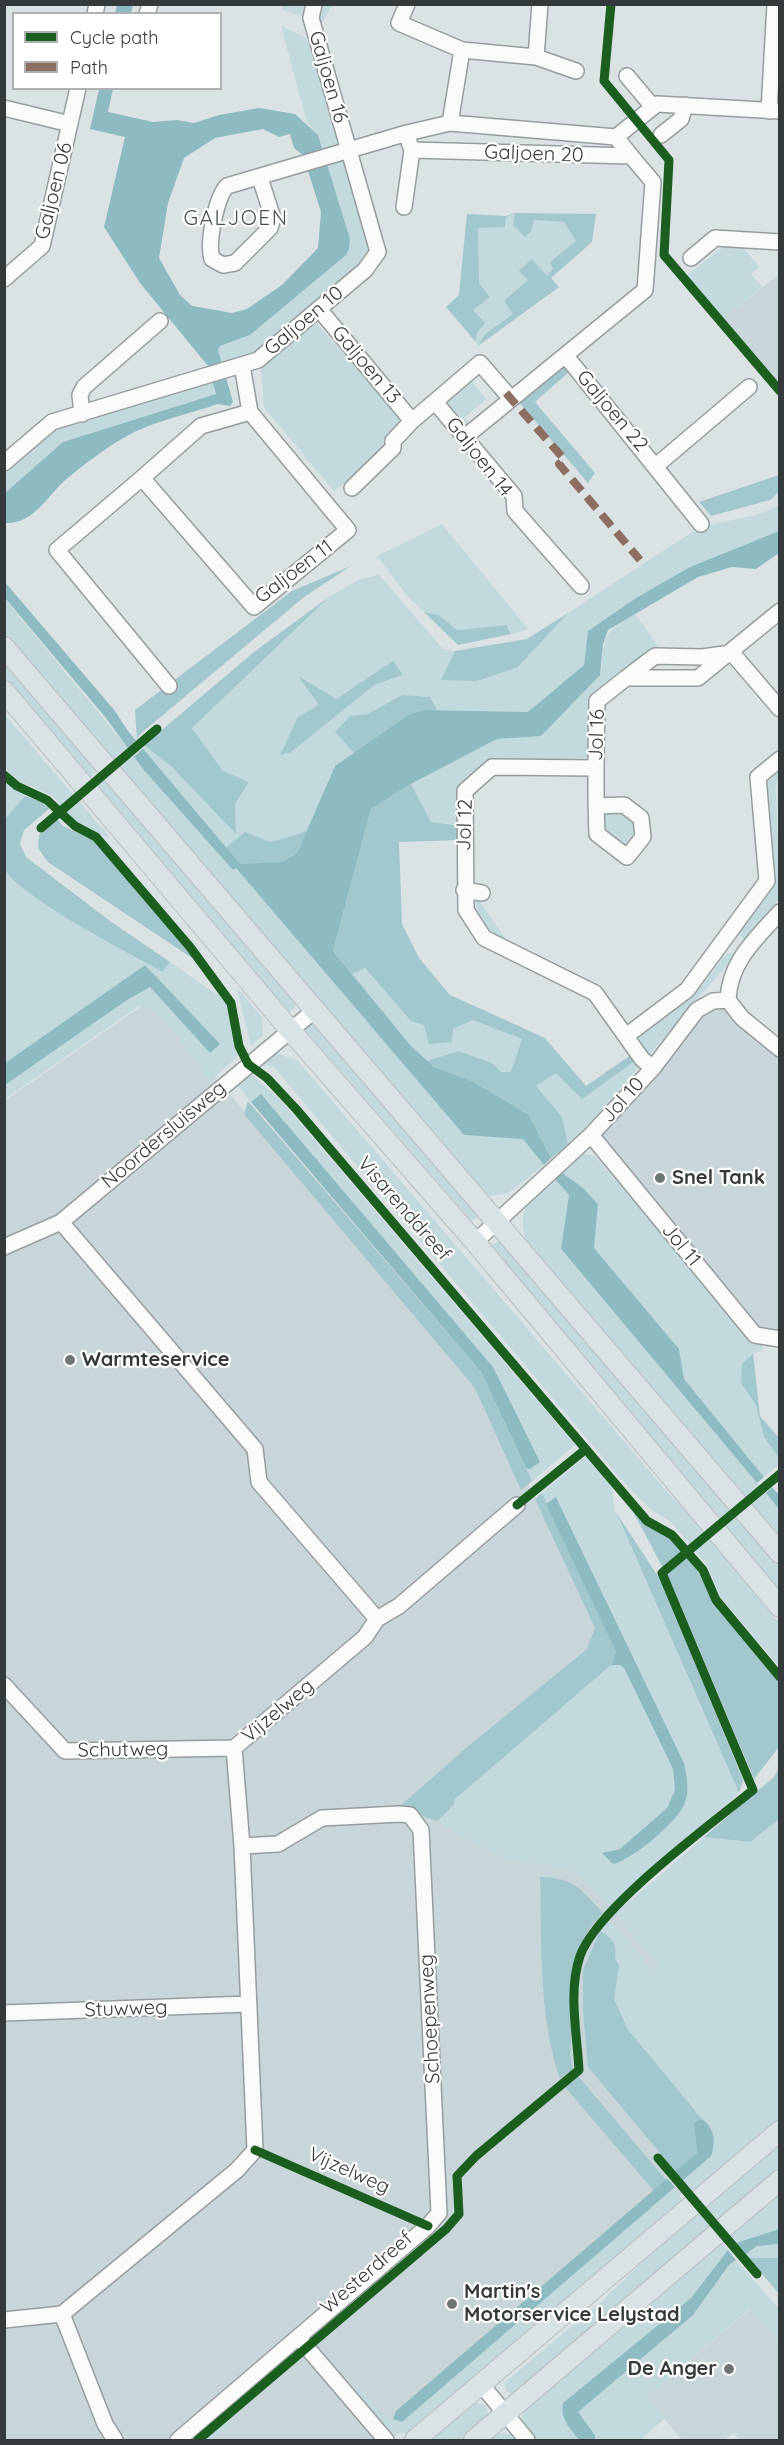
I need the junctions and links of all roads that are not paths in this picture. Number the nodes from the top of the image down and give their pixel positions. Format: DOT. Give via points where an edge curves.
graph roads {
  1 [pos="314,4"];
  2 [pos="407,4"];
  3 [pos="540,4"];
  4 [pos="775,4"];
  5 [pos="462,50"];
  6 [pos="536,57"];
  7 [pos="576,70"];
  8 [pos="627,76"];
  9 [pos="78,90"];
  10 [pos="685,105"];
  11 [pos="653,107"];
  12 [pos="4,108"];
  13 [pos="775,111"];
  14 [pos="450,123"];
  15 [pos="70,124"];
  16 [pos="407,133"];
  17 [pos="662,135"];
  18 [pos="616,137"];
  19 [pos="349,150"];
  20 [pos="412,150"];
  21 [pos="631,156"];
  22 [pos="260,178"];
  23 [pos="405,207"];
  24 [pos="780,242"];
  25 [pos="691,258"];
  26 [pos="4,279"];
  27 [pos="319,309"];
  28 [pos="160,321"];
  29 [pos="566,356"];
  30 [pos="235,367"];
  31 [pos="749,387"];
  32 [pos="506,393"];
  33 [pos="435,402"];
  34 [pos="250,412"];
  35 [pos="82,414"];
  36 [pos="412,421"];
  37 [pos="465,437"];
  38 [pos="4,463"];
  39 [pos="657,465"];
  40 [pos="142,478"];
  41 [pos="351,489"];
  42 [pos="701,524"];
  43 [pos="581,586"];
  44 [pos="780,611"];
  45 [pos="4,647"];
  46 [pos="732,653"];
  47 [pos="626,678"];
  48 [pos="169,686"];
  49 [pos="4,691"];
  50 [pos="780,709"];
  51 [pos="780,759"];
  52 [pos="595,768"];
  53 [pos="596,806"];
  54 [pos="465,890"];
  55 [pos="482,893"];
  56 [pos="780,912"];
  57 [pos="511,935"];
  58 [pos="726,940"];
  59 [pos="746,950"];
  60 [pos="512,952"];
  61 [pos="729,1000"];
  62 [pos="315,1010"];
  63 [pos="291,1031"];
  64 [pos="626,1036"];
  65 [pos="780,1049"];
  66 [pos="652,1068"];
  67 [pos="591,1135"];
  68 [pos="498,1221"];
  69 [pos="61,1222"];
  70 [pos="475,1242"];
  71 [pos="4,1247"];
  72 [pos="780,1339"];
  73 [pos="517,1505"];
  74 [pos="780,1553"];
  75 [pos="780,1607"];
  76 [pos="377,1620"];
  77 [pos="4,1685"];
  78 [pos="234,1748"];
  79 [pos="242,1845"];
  80 [pos="248,2004"];
  81 [pos="4,2013"];
  82 [pos="780,2131"];
  83 [pos="780,2180"];
  84 [pos="62,2314"];
  85 [pos="4,2320"];
  86 [pos="298,2337"];
  87 [pos="480,2384"];
  88 [pos="505,2414"];
  89 [pos="115,2440"];
  90 [pos="178,2440"];
  91 [pos="386,2440"];
  92 [pos="416,2440"];
  93 [pos="474,2440"];
  94 [pos="527,2440"];
  1 -- 19 [label="street, Galjoen 16" via="311,18"];
  2 -- 5 [label="street" via="399,23"];
  3 -- 6 [label="street"];
  4 -- 13 [label="street"];
  5 -- 6 [label="street"];
  5 -- 14 [label="street"];
  6 -- 7 [label="street"];
  8 -- 11 [label="street"];
  9 -- 15 [label="street, Galjoen 06"];
  10 -- 11 [label="street"];
  10 -- 13 [label="street"];
  10 -- 17 [label="street" via="681,119"];
  11 -- 18 [label="street"];
  12 -- 15 [label="street"];
  14 -- 16 [label="street, Galjoen 20"];
  14 -- 18 [label="street, Galjoen 20"];
  15 -- 26 [label="street, Galjoen 06" via="42,246"];
  16 -- 19 [label="street, Galjoen 20"];
  16 -- 20 [label="street"];
  18 -- 21 [label="street"];
  19 -- 22 [label="street, Galjoen 20"];
  19 -- 27 [label="street, Galjoen 10" via="378,252 365,270"];
  20 -- 21 [label="street, Galjoen 20"];
  20 -- 23 [label="street"];
  21 -- 29 [label="street, Galjoen 22" via="653,182 645,290"];
  22 -- 22 [label="street, Galjoen 20" via="227,186 220,194 209,250 212,259 223,265 235,263 270,228 273,218"];
  24 -- 25 [label="street" via="715,238"];
  27 -- 30 [label="street, Galjoen 10" via="258,360"];
  27 -- 36 [label="street, Galjoen 13"];
  28 -- 35 [label="street" via="84,387 80,395"];
  29 -- 37 [label="street, Galjoen 22"];
  29 -- 39 [label="street, Galjoen 22"];
  30 -- 34 [label="street"];
  30 -- 35 [label="street, Galjoen 10"];
  31 -- 39 [label="street, Galjoen 22"];
  32 -- 33 [label="street, Galjoen 13" via="480,363"];
  33 -- 36 [label="street, Galjoen 13"];
  33 -- 37 [label="street, Galjoen 14"];
  34 -- 40 [label="street" via="201,426"];
  34 -- 40 [label="street, Galjoen 11" via="348,530 254,607"];
  35 -- 38 [label="street, Galjoen 10" via="52,423"];
  36 -- 41 [label="street, Galjoen 13" via="393,441 393,448"];
  37 -- 43 [label="street, Galjoen 14" via="514,496 515,510"];
  39 -- 42 [label="street, Galjoen 22"];
  40 -- 48 [label="street" via="57,549"];
  44 -- 46 [label="street"];
  45 -- 62 [label="main road"];
  46 -- 47 [label="street, Jol 16" via="655,656"];
  46 -- 47 [label="street" via="698,678"];
  46 -- 50 [label="street"];
  47 -- 52 [label="street, Jol 16" via="597,701"];
  49 -- 63 [label="main road, Visarenddreef"];
  51 -- 58 [label="street" via="758,777 767,881 729,930"];
  52 -- 53 [label="street, Jol 16"];
  52 -- 54 [label="street, Jol 12" via="492,766 465,791"];
  54 -- 55 [label="street"];
  54 -- 60 [label="street, Jol 12" via="466,910 484,938"];
  56 -- 59 [label="street"];
  57 -- 60 [label="street"];
  58 -- 59 [label="street"];
  58 -- 64 [label="street" via="687,990"];
  59 -- 61 [label="street" via="734,968"];
  60 -- 64 [label="street, Jol 12" via="595,993"];
  61 -- 65 [label="street" via="742,1018"];
  61 -- 66 [label="street, Jol 10" via="713,1001 697,1010"];
  62 -- 63 [label="street, Noordersluisweg"];
  62 -- 68 [label="main road"];
  63 -- 69 [label="street, Noordersluisweg"];
  63 -- 70 [label="main road, Visarenddreef"];
  64 -- 66 [label="street, Jol 12"];
  66 -- 67 [label="street, Jol 10"];
  67 -- 68 [label="street, Jol 10"];
  67 -- 72 [label="street, Jol 11" via="755,1335"];
  68 -- 70 [label="street, Jol 10"];
  68 -- 74 [label="main road"];
  69 -- 71 [label="street, Noordersluisweg"];
  69 -- 76 [label="street" via="255,1449 259,1482"];
  70 -- 75 [label="main road, Visarenddreef"];
  73 -- 76 [label="street, Vijzelweg" via="399,1606"];
  76 -- 78 [label="street, Vijzelweg" via="365,1637"];
  77 -- 78 [label="street, Schutweg" via="65,1751"];
  78 -- 79 [label="street, Vijzelweg"];
  79 -- 80 [label="street, Vijzelweg"];
  79 -- 86 [label="street, Schoepenweg" via="278,1844 322,1818 410,1815 421,1830 439,2213"];
  80 -- 81 [label="street, Stuwweg"];
  80 -- 84 [label="street, Vijzelweg" via="255,2150 165,2232"];
  82 -- 87 [label="main road"];
  83 -- 88 [label="main road"];
  84 -- 85 [label="street"];
  84 -- 89 [label="street" via="105,2424"];
  86 -- 90 [label="street, Schoepenweg"];
  86 -- 91 [label="street"];
  87 -- 88 [label="street"];
  87 -- 92 [label="main road"];
  88 -- 93 [label="main road"];
  88 -- 94 [label="street"];
}
